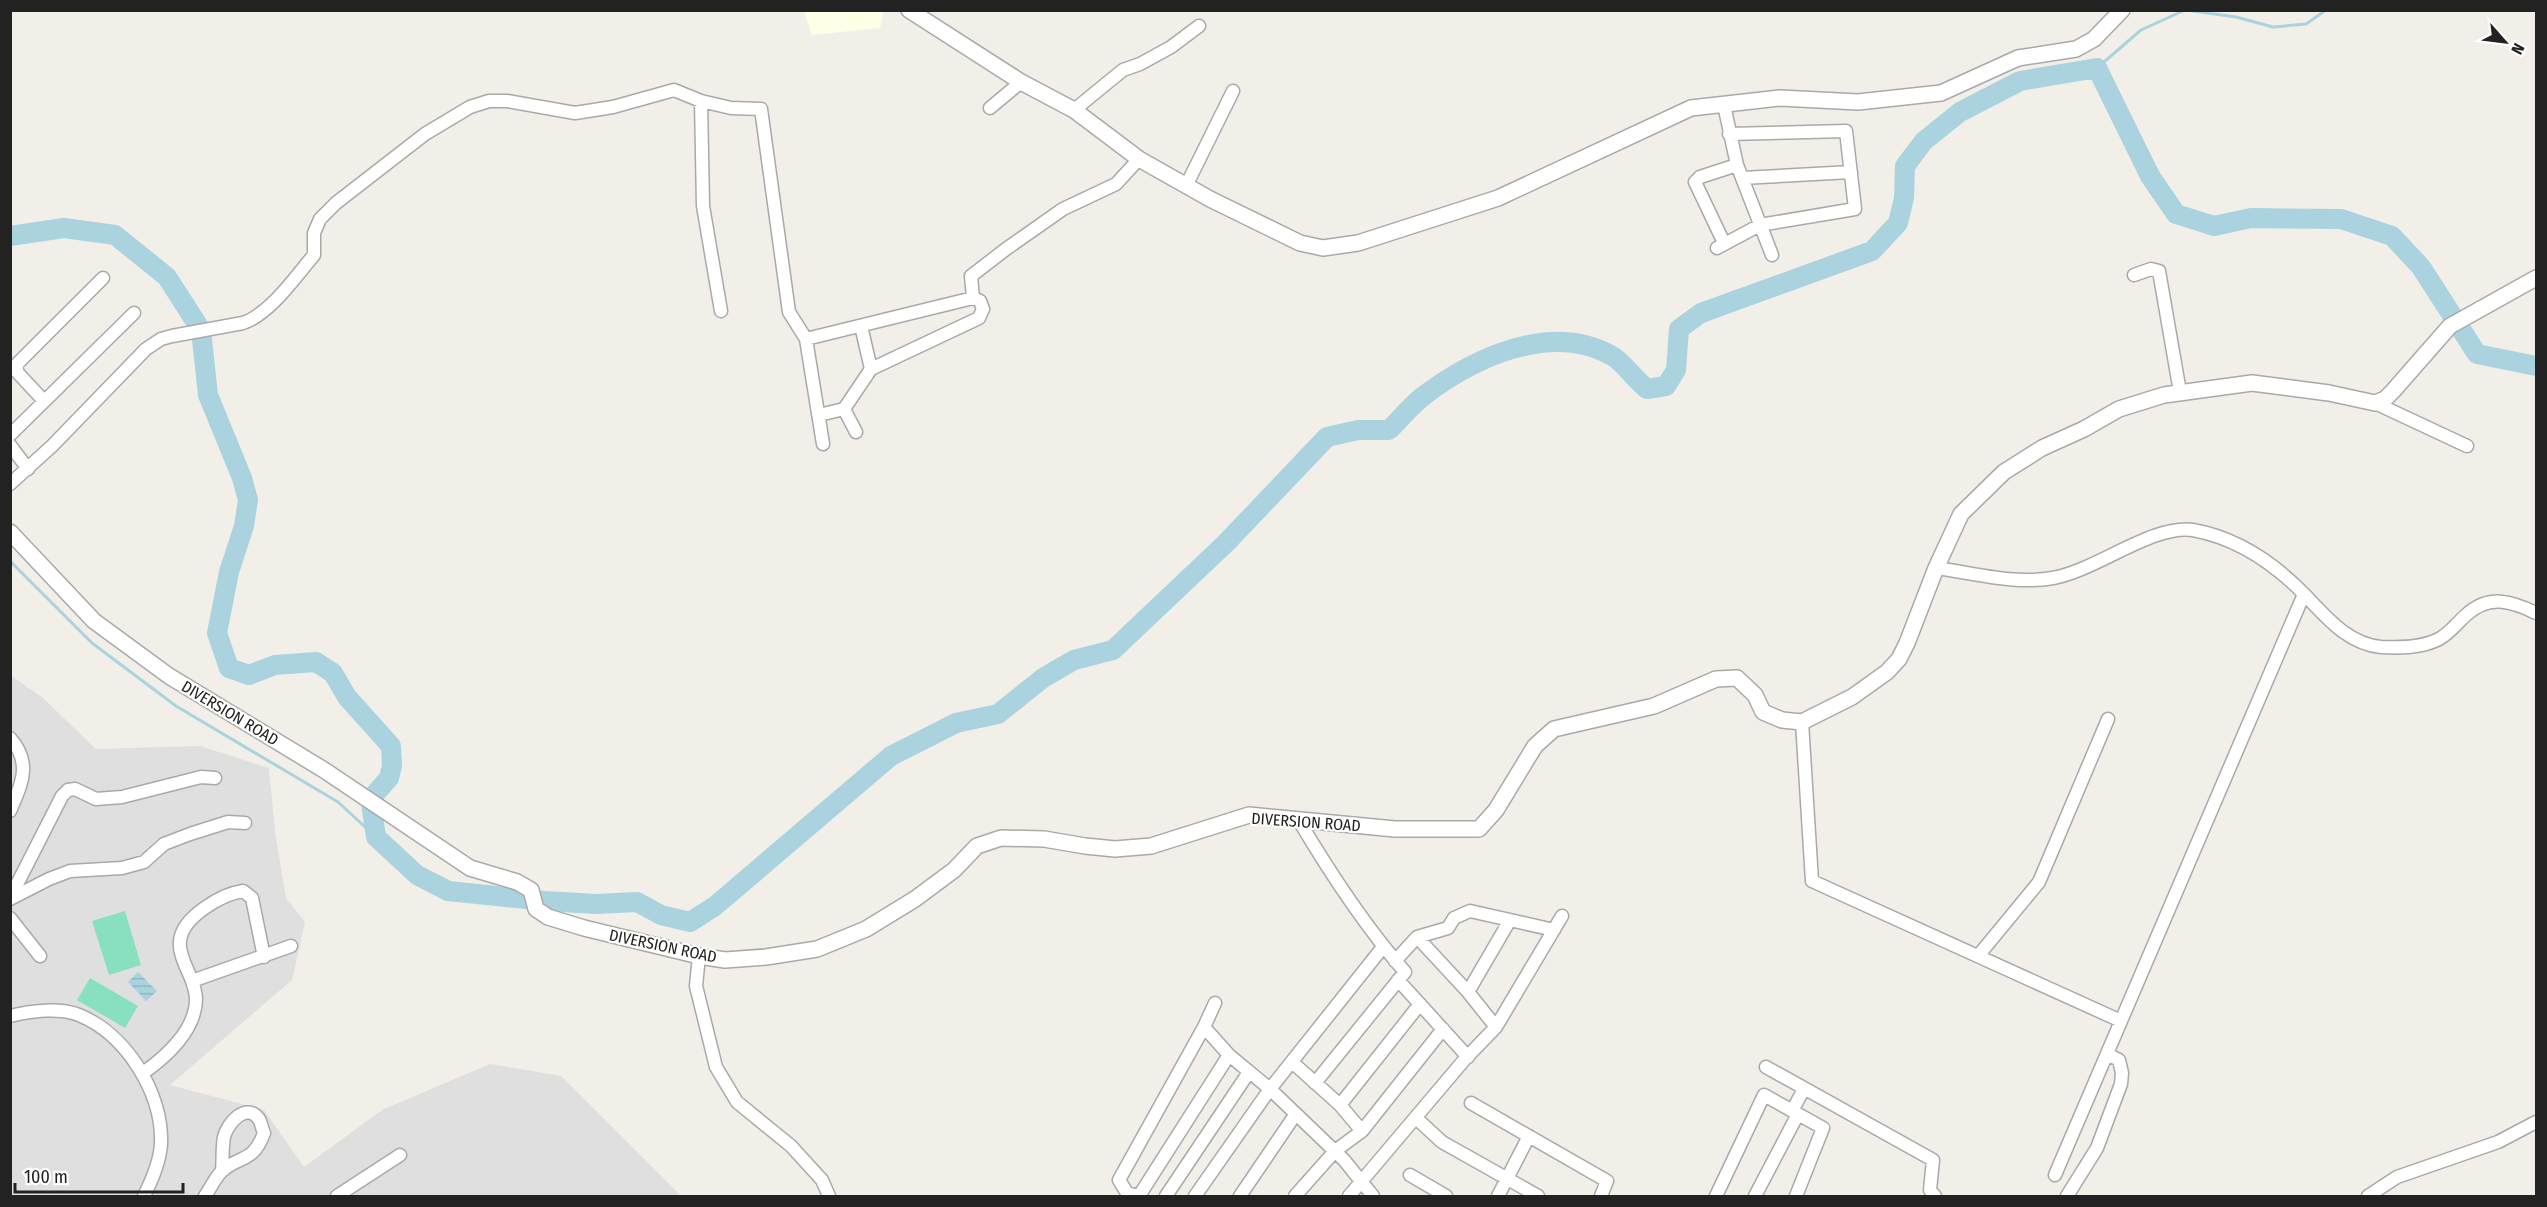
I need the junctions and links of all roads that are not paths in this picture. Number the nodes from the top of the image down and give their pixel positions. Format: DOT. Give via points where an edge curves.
graph roads {
  1 [pos="909,10"];
  2 [pos="2122,10"];
  3 [pos="1199,26"];
  4 [pos="1021,82"];
  5 [pos="1233,91"];
  6 [pos="701,101"];
  7 [pos="1724,105"];
  8 [pos="990,108"];
  9 [pos="1074,110"];
  10 [pos="1729,134"];
  11 [pos="1139,159"];
  12 [pos="1737,165"];
  13 [pos="1851,172"];
  14 [pos="1742,178"];
  15 [pos="1186,186"];
  16 [pos="1760,225"];
  17 [pos="1772,255"];
  18 [pos="2134,275"];
  19 [pos="103,278"];
  20 [pos="2536,278"];
  21 [pos="972,298"];
  22 [pos="721,310"];
  23 [pos="134,313"];
  24 [pos="861,326"];
  25 [pos="806,339"];
  26 [pos="871,369"];
  27 [pos="2180,392"];
  28 [pos="44,400"];
  29 [pos="2374,403"];
  30 [pos="844,409"];
  31 [pos="819,415"];
  32 [pos="856,432"];
  33 [pos="10,435"];
  34 [pos="824,444"];
  35 [pos="10,446"];
  36 [pos="2467,446"];
  37 [pos="28,469"];
  38 [pos="10,484"];
  39 [pos="10,532"];
  40 [pos="1936,568"];
  41 [pos="2304,594"];
  42 [pos="2536,613"];
  43 [pos="2108,719"];
  44 [pos="1802,722"];
  45 [pos="10,738"];
  46 [pos="215,778"];
  47 [pos="10,811"];
  48 [pos="1298,819"];
  49 [pos="245,823"];
  50 [pos="10,898"];
  51 [pos="1562,916"];
  52 [pos="10,918"];
  53 [pos="1510,920"];
  54 [pos="1554,930"];
  55 [pos="1417,937"];
  56 [pos="291,946"];
  57 [pos="1383,947"];
  58 [pos="40,956"];
  59 [pos="699,956"];
  60 [pos="1978,956"];
  61 [pos="264,957"];
  62 [pos="1395,961"];
  63 [pos="1398,980"];
  64 [pos="192,981"];
  65 [pos="1468,992"];
  66 [pos="1215,1002"];
  67 [pos="1420,1004"];
  68 [pos="10,1016"];
  69 [pos="2121,1021"];
  70 [pos="1204,1027"];
  71 [pos="1496,1027"];
  72 [pos="1443,1029"];
  73 [pos="2107,1053"];
  74 [pos="1229,1055"];
  75 [pos="1468,1057"];
  76 [pos="1292,1062"];
  77 [pos="1766,1067"];
  78 [pos="1249,1072"];
  79 [pos="143,1073"];
  80 [pos="1315,1083"];
  81 [pos="1269,1089"];
  82 [pos="1804,1089"];
  83 [pos="1471,1103"];
  84 [pos="1340,1105"];
  85 [pos="1795,1113"];
  86 [pos="1295,1115"];
  87 [pos="1416,1118"];
  88 [pos="2536,1122"];
  89 [pos="1362,1131"];
  90 [pos="1529,1136"];
  91 [pos="1335,1151"];
  92 [pos="400,1155"];
  93 [pos="222,1171"];
  94 [pos="1410,1175"];
  95 [pos="2055,1175"];
  96 [pos="1507,1179"];
  97 [pos="1361,1182"];
  98 [pos="144,1197"];
  99 [pos="205,1197"];
  100 [pos="337,1197"];
  101 [pos="829,1197"];
  102 [pos="1139,1197"];
  103 [pos="1166,1197"];
  104 [pos="1195,1197"];
  105 [pos="1240,1197"];
  106 [pos="1295,1197"];
  107 [pos="1349,1197"];
  108 [pos="1373,1197"];
  109 [pos="1446,1197"];
  110 [pos="1498,1197"];
  111 [pos="1538,1197"];
  112 [pos="1601,1197"];
  113 [pos="1716,1197"];
  114 [pos="1755,1197"];
  115 [pos="1796,1197"];
  116 [pos="1935,1197"];
  117 [pos="2067,1197"];
  118 [pos="2368,1197"];
  1 -- 4 [label="street"];
  2 -- 7 [label="street" via="2094,39 2076,49 2018,58 1941,93 1858,102 1780,98"];
  3 -- 9 [label="street" via="1171,47 1123,70"];
  4 -- 8 [label="street"];
  4 -- 9 [label="street"];
  5 -- 15 [label="street"];
  6 -- 22 [label="street" via="703,206"];
  6 -- 25 [label="street" via="761,109 789,312"];
  6 -- 37 [label="street" via="674,90 575,113 507,101 470,107 390,159 327,212 314,233 314,255 264,311 243,323 160,339"];
  7 -- 10 [label="street"];
  7 -- 15 [label="street" via="1691,108 1513,192 1358,243 1323,248 1300,243"];
  9 -- 11 [label="street"];
  10 -- 12 [label="street"];
  10 -- 13 [label="street" via="1846,131"];
  11 -- 15 [label="street"];
  11 -- 21 [label="street" via="1116,184 1063,209 971,276"];
  12 -- 14 [label="street"];
  12 -- 16 [label="street" via="1695,182 1721,245"];
  13 -- 14 [label="street"];
  13 -- 16 [label="street" via="1856,209"];
  14 -- 16 [label="street"];
  16 -- 17 [label="street"];
  18 -- 27 [label="street" via="2151,269 2160,271"];
  19 -- 28 [label="street" via="17,364 17,372"];
  20 -- 29 [label="street" via="2450,326 2393,392"];
  21 -- 24 [label="street"];
  21 -- 26 [label="street" via="980,301 983,309 979,318"];
  23 -- 28 [label="street"];
  24 -- 25 [label="street"];
  24 -- 26 [label="street"];
  25 -- 31 [label="street"];
  26 -- 30 [label="street"];
  27 -- 29 [label="street" via="2252,383"];
  27 -- 40 [label="street" via="2119,409 2004,472 1962,514"];
  28 -- 33 [label="street"];
  29 -- 36 [label="street"];
  30 -- 31 [label="street"];
  30 -- 32 [label="street"];
  31 -- 34 [label="street"];
  35 -- 37 [label="street"];
  37 -- 38 [label="street"];
  39 -- 59 [label="street, DIVERSION ROAD" via="94,621 169,676 324,770 470,868 517,882 548,917"];
  40 -- 41 [label="street" via="2022,579 2054,578 2179,529 2238,544 2258,555"];
  40 -- 44 [label="street" via="1899,659 1852,697"];
  41 -- 42 [label="street" via="2335,626 2361,642 2379,647 2423,645 2439,639 2476,607 2489,602 2514,602"];
  41 -- 69 [label="street"];
  43 -- 60 [label="street" via="2039,882"];
  44 -- 48 [label="street, DIVERSION ROAD" via="1782,720 1763,712 1755,695 1737,678 1716,679 1654,706 1554,729 1534,746 1496,810 1479,829 1395,829"];
  44 -- 60 [label="street" via="1812,881"];
  45 -- 47 [label="street" via="24,763 20,788"];
  46 -- 50 [label="street" via="201,777 96,800 75,789 68,790"];
  48 -- 57 [label="street"];
  48 -- 59 [label="street, DIVERSION ROAD" via="1249,815 1151,846 1115,849 1044,838 1001,838 977,846 954,870 866,929 817,949 725,960"];
  49 -- 50 [label="street" via="228,822 164,844 144,862 122,868 70,871"];
  51 -- 54 [label="street"];
  52 -- 58 [label="street"];
  53 -- 54 [label="street"];
  53 -- 55 [label="street" via="1470,911 1454,918 1448,928"];
  53 -- 65 [label="street"];
  54 -- 71 [label="street"];
  55 -- 62 [label="street"];
  55 -- 65 [label="street"];
  56 -- 61 [label="street"];
  57 -- 62 [label="street"];
  57 -- 76 [label="street"];
  59 -- 101 [label="street" via="696,986 716,1067 737,1102 791,1146 822,1180"];
  60 -- 69 [label="street"];
  61 -- 64 [label="street"];
  61 -- 64 [label="street" via="252,898 243,891 230,893 186,925 180,940"];
  62 -- 63 [label="street" via="1405,972"];
  63 -- 67 [label="street"];
  63 -- 80 [label="street"];
  64 -- 79 [label="street" via="197,999 193,1020 163,1059"];
  65 -- 71 [label="street"];
  66 -- 70 [label="street"];
  67 -- 72 [label="street"];
  67 -- 84 [label="street"];
  68 -- 79 [label="street" via="46,1011 78,1014 107,1032"];
  69 -- 73 [label="street"];
  70 -- 74 [label="street"];
  70 -- 102 [label="street" via="1119,1180 1127,1193"];
  71 -- 75 [label="street"];
  72 -- 75 [label="street"];
  72 -- 89 [label="street"];
  73 -- 95 [label="street"];
  73 -- 117 [label="street" via="2119,1060 2121,1084 2097,1148"];
  74 -- 78 [label="street"];
  74 -- 102 [label="street"];
  75 -- 87 [label="street"];
  76 -- 80 [label="street"];
  76 -- 81 [label="street"];
  77 -- 82 [label="street"];
  78 -- 81 [label="street"];
  78 -- 103 [label="street"];
  79 -- 98 [label="street" via="150,1087 161,1144 154,1177"];
  80 -- 84 [label="street"];
  81 -- 86 [label="street"];
  81 -- 104 [label="street"];
  82 -- 85 [label="street"];
  82 -- 116 [label="street" via="1933,1160 1930,1190"];
  83 -- 90 [label="street"];
  84 -- 89 [label="street"];
  85 -- 113 [label="street" via="1764,1095"];
  85 -- 114 [label="street"];
  85 -- 115 [label="street" via="1822,1128"];
  86 -- 91 [label="street"];
  86 -- 105 [label="street"];
  87 -- 96 [label="street" via="1442,1142"];
  87 -- 97 [label="street"];
  88 -- 118 [label="street" via="2498,1142 2397,1177"];
  89 -- 91 [label="street"];
  90 -- 96 [label="street"];
  90 -- 112 [label="street" via="1607,1181"];
  91 -- 97 [label="street"];
  91 -- 106 [label="street"];
  92 -- 100 [label="street"];
  93 -- 93 [label="street" via="257,1149 264,1133 254,1115 238,1115 231,1121 224,1137"];
  93 -- 99 [label="street"];
  94 -- 109 [label="street"];
  96 -- 110 [label="street"];
  96 -- 111 [label="street"];
  97 -- 107 [label="street"];
  97 -- 108 [label="street"];
}
